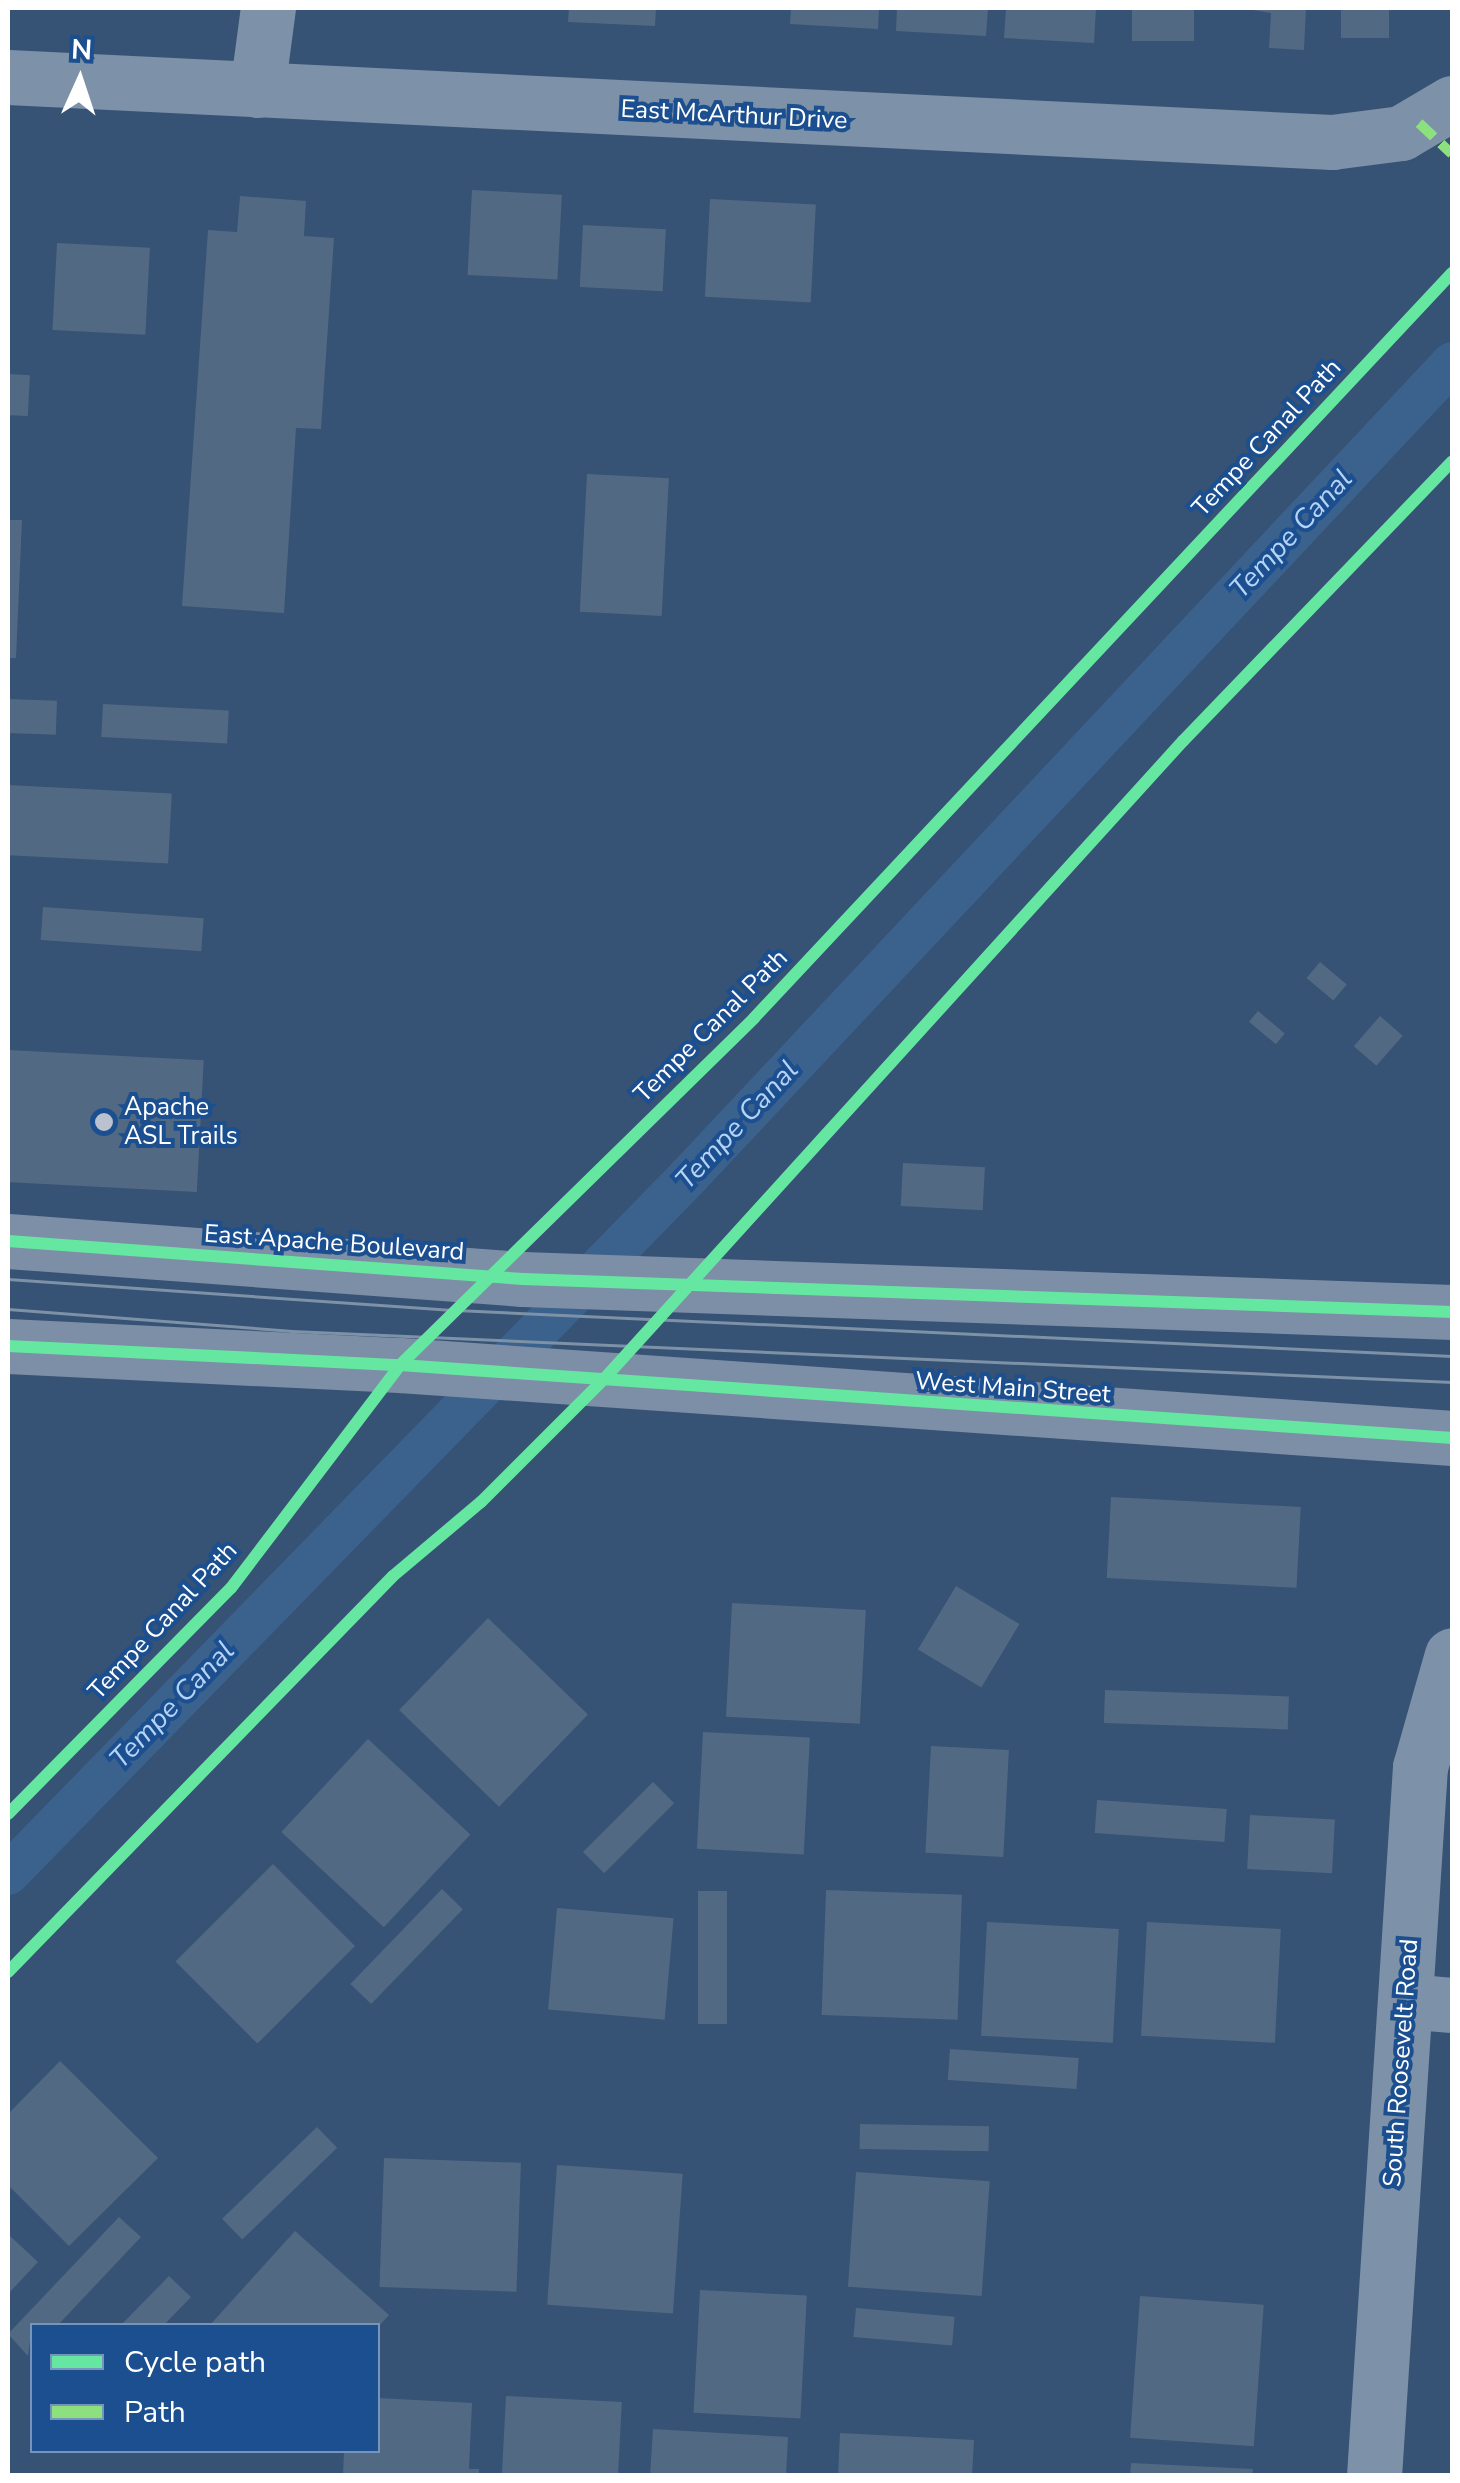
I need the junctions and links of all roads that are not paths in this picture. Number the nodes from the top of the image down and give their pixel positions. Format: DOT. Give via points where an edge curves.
graph roads {
  1 [pos="268,8"];
  2 [pos="8,77"];
  3 [pos="257,90"];
  4 [pos="1452,104"];
  5 [pos="8,1240"];
  6 [pos="1452,1312"];
  7 [pos="8,1346"];
  8 [pos="1452,1438"];
  9 [pos="1452,1655"];
  10 [pos="1428,2003"];
  11 [pos="1374,2476"];
  1 -- 3 [label="street"];
  2 -- 3 [label="street, East McArthur Drive"];
  3 -- 4 [label="street, East McArthur Drive" via="1332,142 1401,133"];
  5 -- 6 [label="main road, East Apache Boulevard" via="523,1279"];
  7 -- 8 [label="main road, West Main Street" via="440,1367"];
  9 -- 10 [label="street, South Roosevelt Road" via="1420,1767"];
  10 -- 11 [label="street, South Roosevelt Road"];
}
